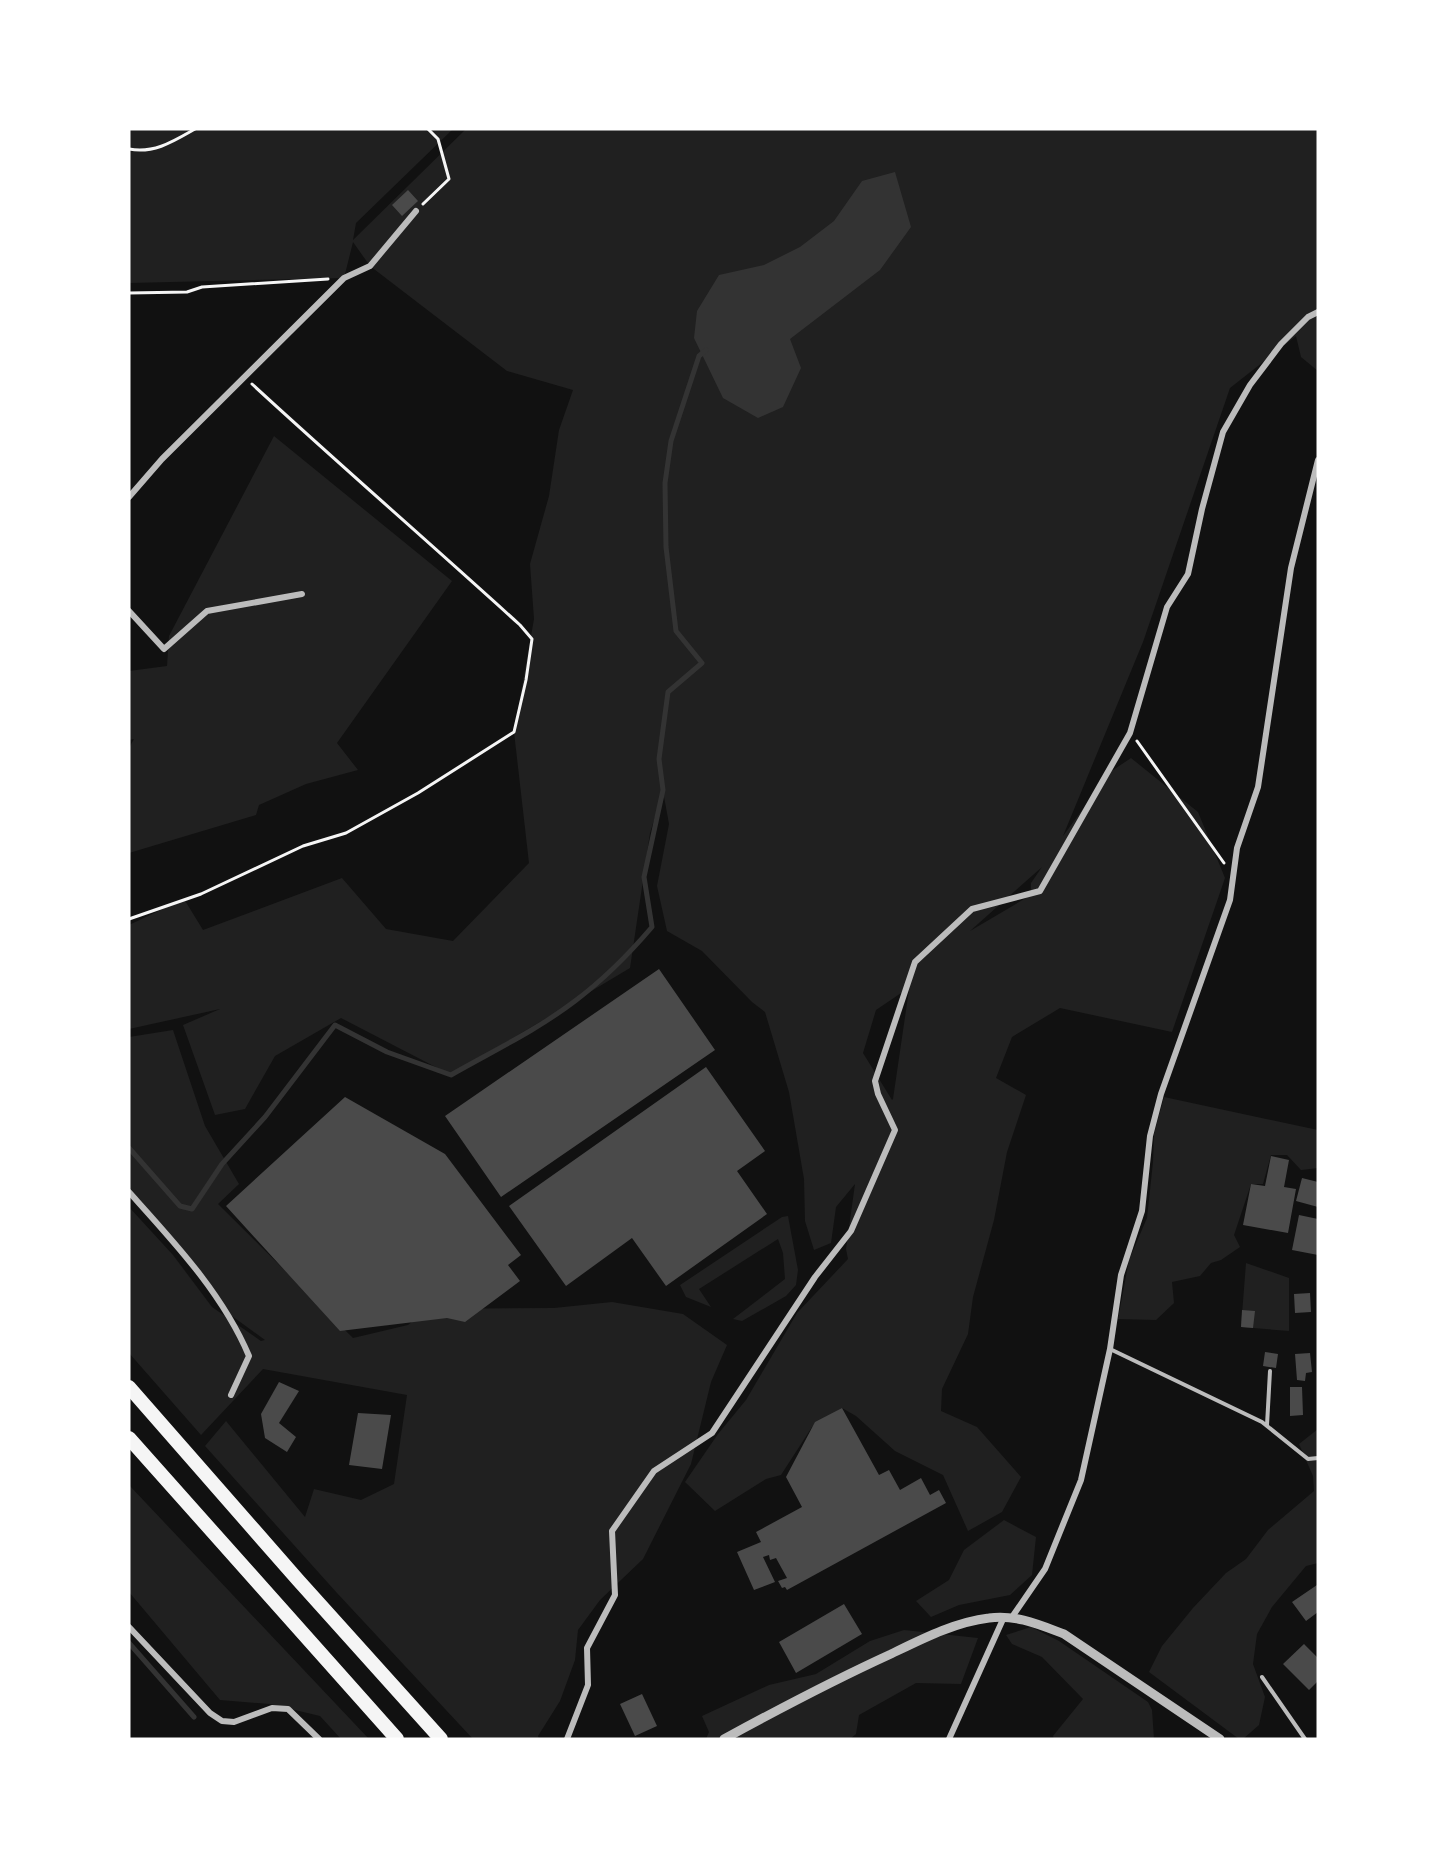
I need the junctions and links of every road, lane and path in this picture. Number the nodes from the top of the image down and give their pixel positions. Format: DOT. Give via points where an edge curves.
graph roads {
  1 [pos="195,129"];
  2 [pos="428,129"];
  3 [pos="129,149"];
  4 [pos="416,211"];
  5 [pos="344,278"];
  6 [pos="129,293"];
  7 [pos="1318,312"];
  8 [pos="244,377"];
  9 [pos="1318,459"];
  10 [pos="129,497"];
  11 [pos="302,594"];
  12 [pos="129,611"];
  13 [pos="1130,733"];
  14 [pos="1221,859"];
  15 [pos="129,919"];
  16 [pos="129,1192"];
  17 [pos="1110,1349"];
  18 [pos="1270,1371"];
  19 [pos="129,1387"];
  20 [pos="231,1395"];
  21 [pos="1267,1426"];
  22 [pos="129,1438"];
  23 [pos="1318,1458"];
  24 [pos="1008,1617"];
  25 [pos="129,1627"];
  26 [pos="1262,1677"];
  27 [pos="319,1739"];
  28 [pos="397,1739"];
  29 [pos="441,1739"];
  30 [pos="567,1739"];
  31 [pos="724,1739"];
  32 [pos="949,1739"];
  33 [pos="1220,1739"];
  34 [pos="1304,1739"];
  1 -- 3 [label="path" via="156,150"];
  2 -- 4 [label="path" via="438,139 449,180"];
  4 -- 5 [label="street" via="370,266"];
  5 -- 6 [label="path" via="202,287 187,292"];
  5 -- 8 [label="street"];
  7 -- 13 [label="street" via="1281,344 1250,385 1223,432 1188,574 1167,607"];
  8 -- 10 [label="street"];
  8 -- 15 [label="path" via="520,625 532,639 526,680 514,732 418,793 346,833 303,846 201,894"];
  9 -- 17 [label="street" via="1291,568 1258,787 1238,848 1230,900 1161,1094 1150,1136 1142,1211 1121,1275"];
  11 -- 12 [label="street" via="207,611 164,650"];
  13 -- 14 [label="path"];
  13 -- 30 [label="street" via="1040,891 972,909 915,962 875,1081 895,1130 851,1232 815,1277 712,1433 654,1472 612,1531 615,1595 587,1648 588,1686"];
  16 -- 20 [label="street" via="172,1240 239,1332 249,1356"];
  17 -- 21 [label="lane"];
  17 -- 24 [label="street" via="1081,1480 1045,1569"];
  18 -- 21 [label="lane"];
  19 -- 29 [label="highway"];
  21 -- 23 [label="lane" via="1308,1459"];
  22 -- 28 [label="highway"];
  24 -- 31 [label="street" via="989,1617 926,1637 821,1686"];
  24 -- 32 [label="street"];
  24 -- 33 [label="street" via="1064,1634"];
  25 -- 27 [label="street" via="222,1721 234,1722 272,1708 288,1709"];
  26 -- 34 [label="lane"];
}
